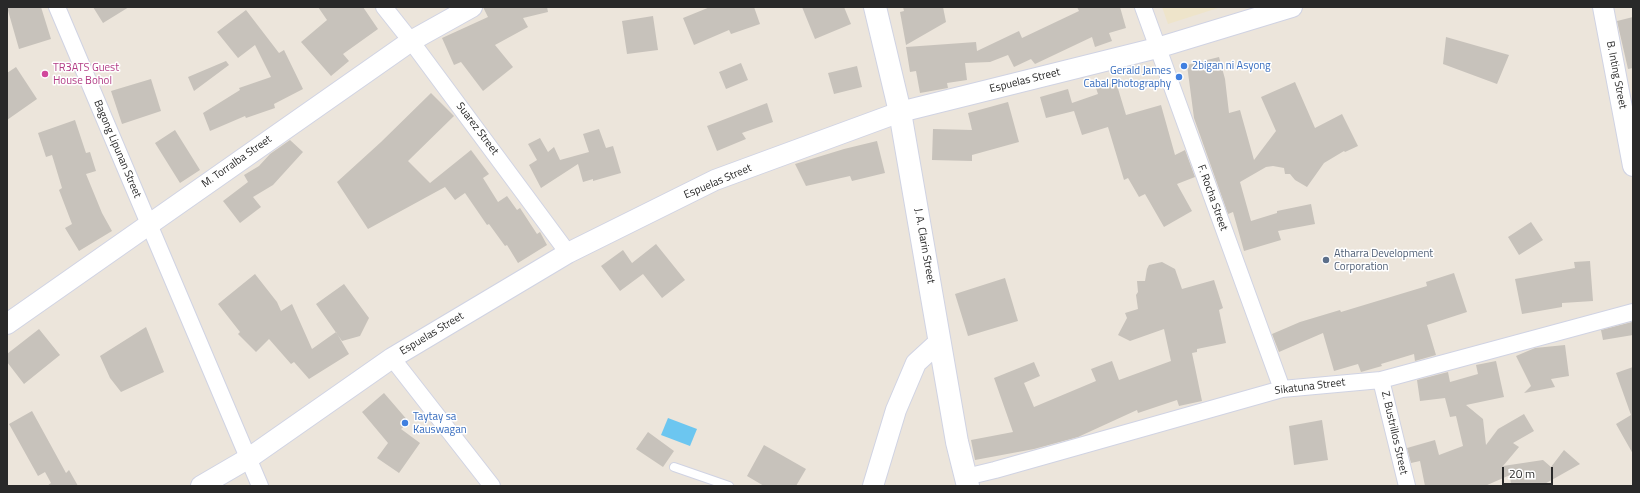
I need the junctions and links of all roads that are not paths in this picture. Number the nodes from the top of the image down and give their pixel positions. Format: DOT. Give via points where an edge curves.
graph roads {
  1 [pos="56,7"];
  2 [pos="384,7"];
  3 [pos="472,7"];
  4 [pos="875,7"];
  5 [pos="1143,7"];
  6 [pos="1292,7"];
  7 [pos="1603,7"];
  8 [pos="411,41"];
  9 [pos="1157,48"];
  10 [pos="900,112"];
  11 [pos="1633,166"];
  12 [pos="149,224"];
  13 [pos="568,253"];
  14 [pos="1633,312"];
  15 [pos="7,324"];
  16 [pos="940,341"];
  17 [pos="392,358"];
  18 [pos="1381,380"];
  19 [pos="1282,389"];
  20 [pos="249,458"];
  21 [pos="674,467"];
  22 [pos="967,482"];
  23 [pos="201,486"];
  24 [pos="260,486"];
  25 [pos="492,486"];
  26 [pos="729,486"];
  27 [pos="873,486"];
  28 [pos="1407,486"];
  1 -- 12 [label="street, Bagong Lipunan Street"];
  2 -- 8 [label="street, Suarez Street"];
  3 -- 8 [label="street, M. Torralba Street"];
  4 -- 10 [label="main road, J. A. Clarin Street"];
  5 -- 9 [label="street, F. Rocha Street"];
  6 -- 9 [label="street, Espuelas Street"];
  7 -- 11 [label="street, B. Inting Street"];
  8 -- 12 [label="street, M. Torralba Street"];
  8 -- 13 [label="street, Suarez Street"];
  9 -- 10 [label="street, Espuelas Street"];
  9 -- 19 [label="street, F. Rocha Street"];
  10 -- 13 [label="street, Espuelas Street" via="715,180"];
  10 -- 16 [label="main road, J. A. Clarin Street"];
  12 -- 15 [label="street, M. Torralba Street"];
  12 -- 20 [label="street, Bagong Lipunan Street"];
  13 -- 17 [label="street, Espuelas Street"];
  14 -- 18 [label="street, Sikatuna Street"];
  16 -- 22 [label="main road, J. A. Clarin Street" via="957,442"];
  16 -- 27 [label="street" via="916,363 896,410"];
  17 -- 20 [label="street, Espuelas Street"];
  17 -- 25 [label="street"];
  18 -- 19 [label="street, Sikatuna Street"];
  18 -- 28 [label="street, Z. Bustrillos Street"];
  19 -- 22 [label="street, Sikatuna Street" via="995,470"];
  20 -- 23 [label="street, Espuelas Street"];
  20 -- 24 [label="street, Bagong Lipunan Street"];
  21 -- 26 [label="lane"];
}
